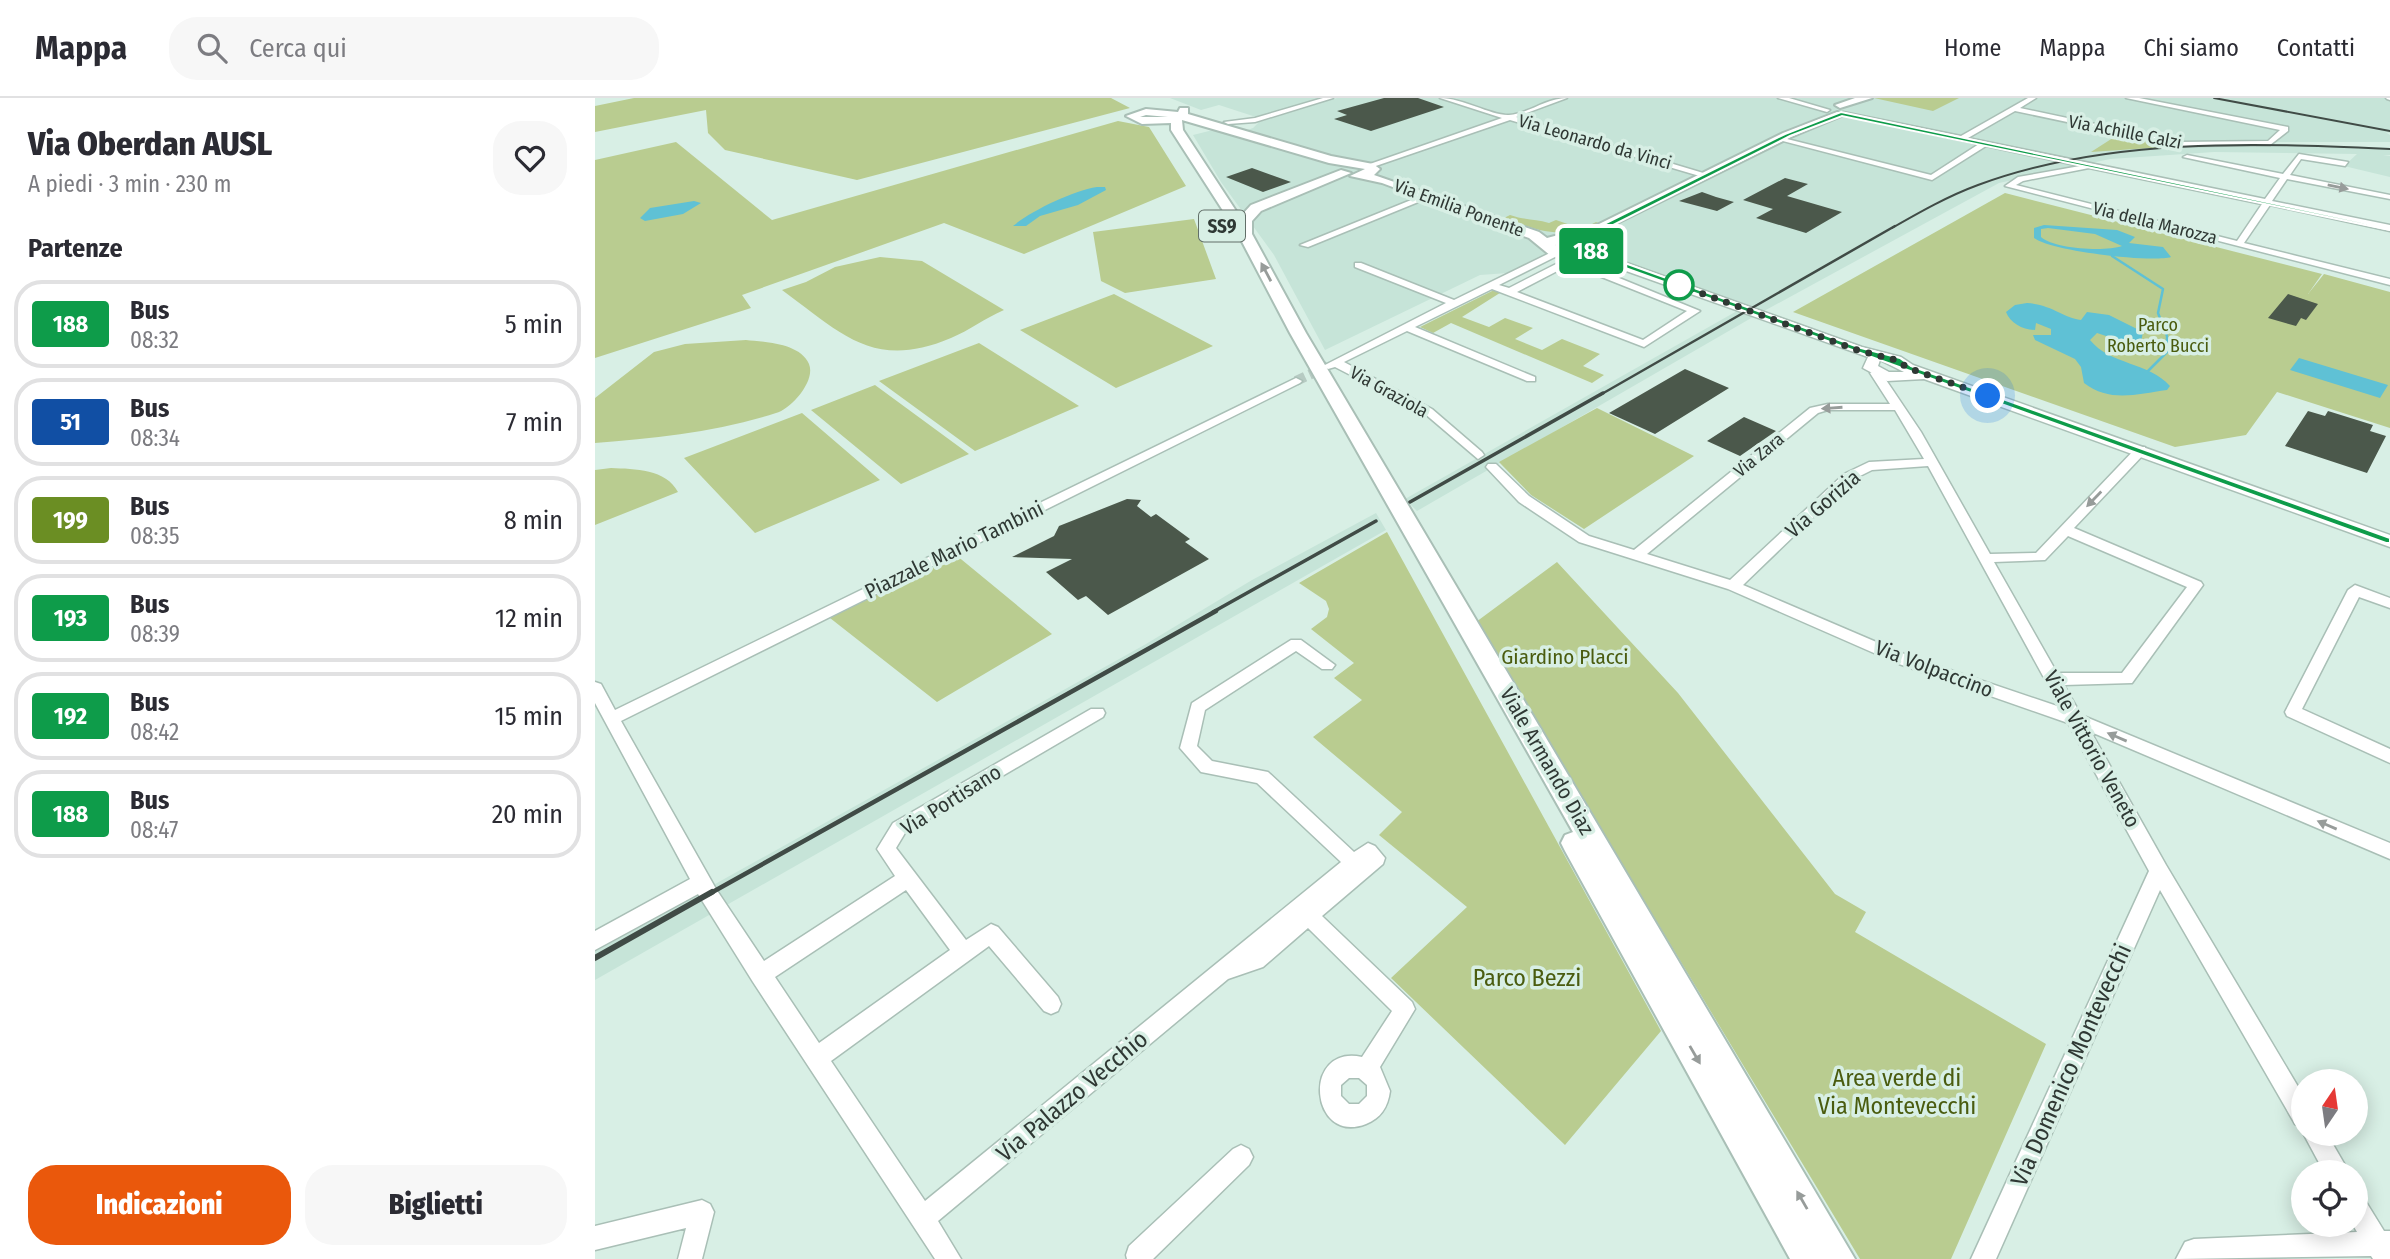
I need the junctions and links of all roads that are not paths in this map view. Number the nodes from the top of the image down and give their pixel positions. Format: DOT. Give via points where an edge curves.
graph roads {
  1 [pos="1330,98"];
  2 [pos="1443,98"];
  3 [pos="1564,98"];
  4 [pos="1781,98"];
  5 [pos="1867,98"];
  6 [pos="2032,98"];
  7 [pos="2129,98"];
  8 [pos="1157,102"];
  9 [pos="2013,109"];
  10 [pos="1840,110"];
  11 [pos="1181,115"];
  12 [pos="1510,117"];
  13 [pos="1877,120"];
  14 [pos="1153,122"];
  15 [pos="1251,127"];
  16 [pos="1962,138"];
  17 [pos="1779,139"];
  18 [pos="1986,143"];
  19 [pos="2187,157"];
  20 [pos="2345,164"];
  21 [pos="2099,166"];
  22 [pos="1349,171"];
  23 [pos="1369,172"];
  24 [pos="1706,175"];
  25 [pos="2285,176"];
  26 [pos="1429,196"];
  27 [pos="2390,197"];
  28 [pos="2267,202"];
  29 [pos="1602,228"];
  30 [pos="2390,228"];
  31 [pos="1245,234"];
  32 [pos="1575,237"];
  33 [pos="2239,244"];
  34 [pos="1305,245"];
  35 [pos="1553,245"];
  36 [pos="1589,247"];
  37 [pos="1358,265"];
  38 [pos="1659,278"];
  39 [pos="2390,282"];
  40 [pos="1491,285"];
  41 [pos="1509,292"];
  42 [pos="1667,299"];
  43 [pos="1454,303"];
  44 [pos="1407,327"];
  45 [pos="1292,334"];
  46 [pos="1889,370"];
  47 [pos="1531,379"];
  48 [pos="1296,381"];
  49 [pos="1900,407"];
  50 [pos="2141,450"];
  51 [pos="1478,455"];
  52 [pos="1931,462"];
  53 [pos="1492,467"];
  54 [pos="2064,529"];
  55 [pos="2390,541"];
  56 [pos="1637,555"];
  57 [pos="1985,558"];
  58 [pos="1733,586"];
  59 [pos="2390,603"];
  60 [pos="1327,665"];
  61 [pos="2054,679"];
  62 [pos="597,694"];
  63 [pos="1097,713"];
  64 [pos="613,718"];
  65 [pos="2075,719"];
  66 [pos="2390,756"];
  67 [pos="2390,851"];
  68 [pos="2159,871"];
  69 [pos="908,878"];
  70 [pos="705,888"];
  71 [pos="2147,897"];
  72 [pos="2177,902"];
  73 [pos="1304,911"];
  74 [pos="595,941"];
  75 [pos="964,953"];
  76 [pos="760,975"];
  77 [pos="1051,1004"];
  78 [pos="816,1058"];
  79 [pos="1367,1068"];
  80 [pos="2291,1096"];
  81 [pos="1241,1157"];
  82 [pos="922,1219"];
  83 [pos="2368,1224"];
  84 [pos="595,1238"];
  85 [pos="2385,1249"];
  86 [pos="690,1259"];
  87 [pos="949,1259"];
  88 [pos="1141,1259"];
  89 [pos="1811,1259"];
  90 [pos="1836,1259"];
  91 [pos="1983,1259"];
  92 [pos="2188,1259"];
  1 -- 15 [label="street"];
  2 -- 12 [label="street, Via Leonardo da Vinci"];
  3 -- 12 [label="street"];
  4 -- 10 [label="street"];
  5 -- 10 [label="main road"];
  6 -- 9 [label="street"];
  7 -- 9 [label="street, Via Achille Calzi" via="2285,129 2270,142 2180,144"];
  8 -- 11 [label="main road, SS9"];
  8 -- 14 [label="main road, SS9" via="1140,105 1132,113 1133,118"];
  9 -- 16 [label="street"];
  10 -- 13 [label="street"];
  10 -- 13 [label="street"];
  10 -- 17 [label="main road"];
  11 -- 14 [label="main road"];
  11 -- 15 [label="main road"];
  11 -- 15 [label="main road"];
  11 -- 31 [label="main road, Viale Armando Diaz / SS9" via="1177,130"];
  12 -- 23 [label="street"];
  12 -- 24 [label="street, Via Leonardo da Vinci"];
  13 -- 16 [label="street"];
  14 -- 45 [label="main road, Viale Armando Diaz / SS9" via="1168,131"];
  15 -- 22 [label="main road"];
  16 -- 18 [label="street"];
  17 -- 18 [label="street" via="1932,178"];
  17 -- 24 [label="main road"];
  18 -- 21 [label="street"];
  19 -- 25 [label="street"];
  20 -- 25 [label="street" via="2299,156"];
  21 -- 28 [label="street"];
  21 -- 33 [label="street, Via della Marozza" via="2021,179 2009,186"];
  22 -- 23 [label="main road, Via Emilia Ponente"];
  22 -- 31 [label="main road, Via Emilia Ponente" via="1251,212"];
  23 -- 26 [label="main road, Via Emilia Ponente"];
  24 -- 29 [label="main road"];
  25 -- 27 [label="street, one-way"];
  25 -- 28 [label="street"];
  26 -- 34 [label="street"];
  26 -- 35 [label="main road, Via Emilia Ponente"];
  28 -- 30 [label="street"];
  28 -- 33 [label="street"];
  29 -- 32 [label="main road"];
  29 -- 36 [label="main road"];
  45 -- 31 [label="main road, Viale Armando Diaz / SS9, one-way"];
  32 -- 35 [label="main road"];
  32 -- 36 [label="main road"];
  33 -- 39 [label="street, Via della Marozza"];
  35 -- 36 [label="main road" via="1576,256"];
  35 -- 40 [label="street, Via Graziola"];
  36 -- 38 [label="main road"];
  37 -- 43 [label="street"];
  38 -- 42 [label="street"];
  38 -- 46 [label="main road" via="1857,350"];
  40 -- 41 [label="street"];
  40 -- 43 [label="street, Via Graziola"];
  41 -- 42 [label="street" via="1563,264 1574,263"];
  41 -- 42 [label="street" via="1644,344 1695,311"];
  43 -- 44 [label="street, Via Graziola"];
  44 -- 47 [label="street"];
  44 -- 51 [label="street, Via Graziola" via="1331,364 1428,411"];
  45 -- 89 [label="main road, Viale Armando Diaz, one-way"];
  90 -- 45 [label="main road, Viale Armando Diaz, one-way"];
  46 -- 49 [label="street, Viale Vittorio Veneto"];
  46 -- 50 [label="main road" via="1930,375"];
  48 -- 64 [label="street, Piazzale Mario Tambini"];
  49 -- 52 [label="street, Viale Vittorio Veneto"];
  49 -- 56 [label="street, Via Zara, one-way" via="1814,410"];
  50 -- 54 [label="street, one-way"];
  50 -- 55 [label="main road"];
  52 -- 57 [label="street, Viale Vittorio Veneto"];
  52 -- 58 [label="street, Via Gorizia" via="1869,466 1849,477"];
  53 -- 56 [label="street, Via Volpaccino" via="1524,499 1584,539"];
  54 -- 57 [label="street" via="2040,557"];
  54 -- 61 [label="street" via="2196,585 2126,679"];
  56 -- 58 [label="street, Via Volpaccino"];
  57 -- 61 [label="street, Viale Vittorio Veneto"];
  58 -- 65 [label="street, Via Volpaccino" via="1904,660"];
  59 -- 66 [label="street" via="2355,590 2293,712"];
  60 -- 73 [label="street, Via Palazzo Vecchio" via="1296,644 1198,707 1188,748 1207,767 1262,777 1357,867"];
  61 -- 65 [label="street, Viale Vittorio Veneto"];
  62 -- 64 [label="street"];
  63 -- 69 [label="street, Via Portisano" via="899,828 886,849"];
  64 -- 70 [label="street"];
  67 -- 65 [label="street, Via Volpaccino, one-way"];
  65 -- 68 [label="street, Viale Vittorio Veneto"];
  68 -- 71 [label="street, Via Domenico Montevecchi"];
  68 -- 72 [label="street, Viale Vittorio Veneto"];
  69 -- 75 [label="street, Via Portisano"];
  69 -- 76 [label="street"];
  70 -- 74 [label="street"];
  70 -- 76 [label="street"];
  71 -- 72 [label="street"];
  71 -- 91 [label="street, Via Domenico Montevecchi"];
  72 -- 80 [label="street, Viale Vittorio Veneto"];
  73 -- 79 [label="street" via="1405,1009"];
  73 -- 82 [label="street, Via Palazzo Vecchio" via="1257,960 1221,972"];
  75 -- 77 [label="street" via="991,933"];
  75 -- 78 [label="street"];
  76 -- 78 [label="street"];
  78 -- 82 [label="street"];
  81 -- 88 [label="street" via="1138,1255"];
  82 -- 87 [label="street"];
  83 -- 85 [label="street"];
  84 -- 86 [label="street" via="702,1212"];
  85 -- 92 [label="street" via="2209,1249 2193,1251"];
}
